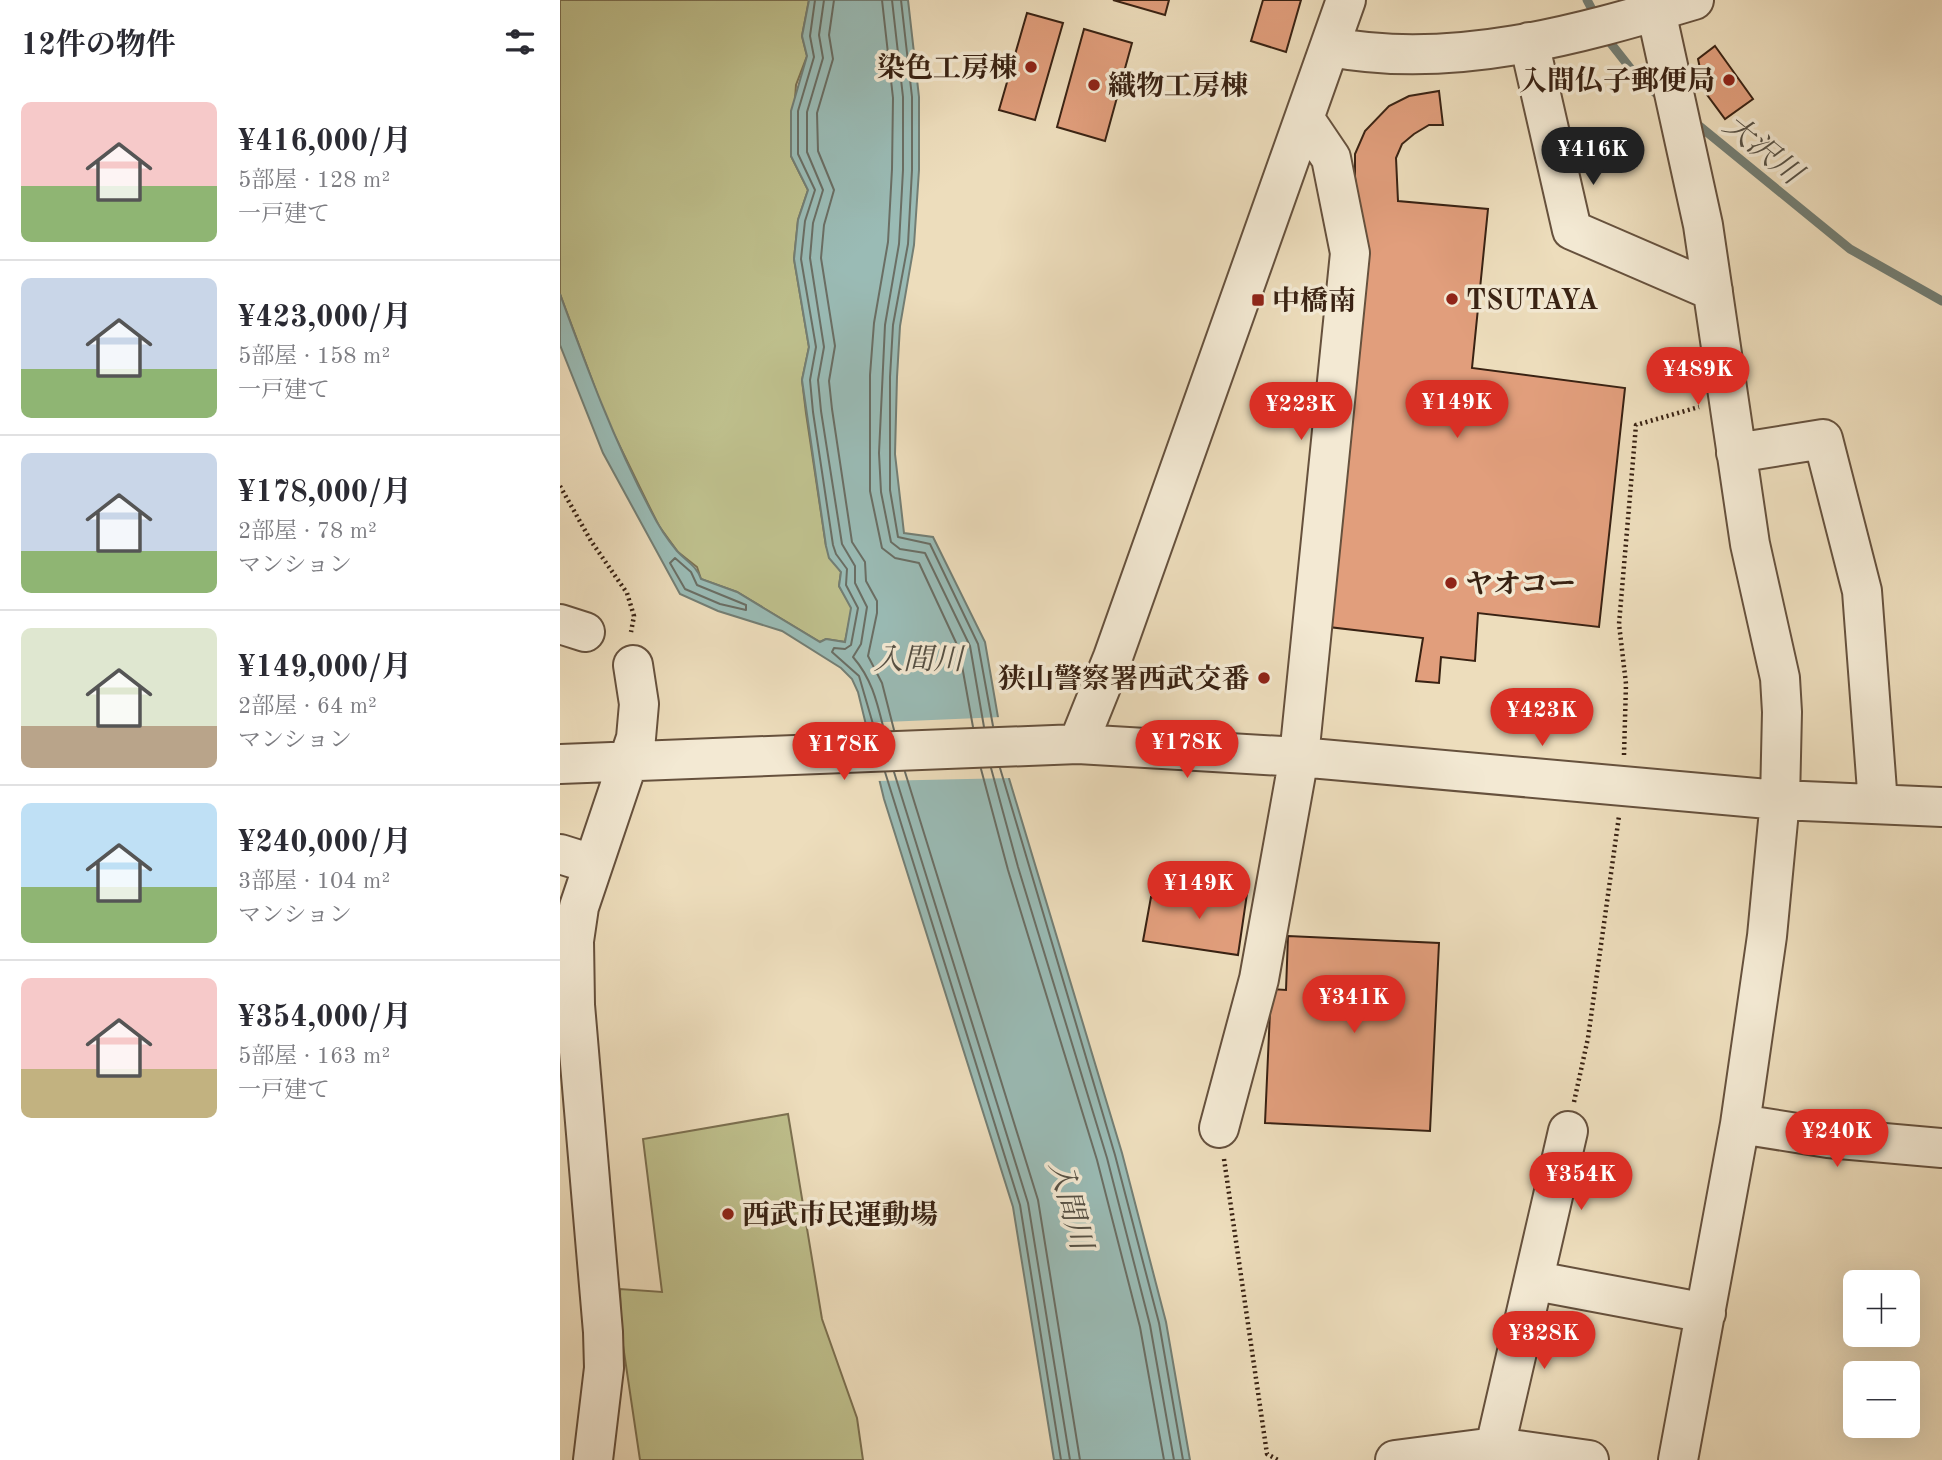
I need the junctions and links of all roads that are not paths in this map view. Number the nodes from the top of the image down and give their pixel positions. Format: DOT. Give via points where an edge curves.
graph roads {
  1 [pos="1346,0"];
  2 [pos="1694,0"];
  3 [pos="1640,16"];
  4 [pos="1529,42"];
  5 [pos="1331,47"];
  6 [pos="1306,121"];
  7 [pos="1713,291"];
  8 [pos="1736,453"];
  9 [pos="634,665"];
  10 [pos="1061,744"];
  11 [pos="1299,757"];
  12 [pos="636,761"];
  13 [pos="560,764"];
  14 [pos="1780,800"];
  15 [pos="1878,804"];
  16 [pos="1942,807"];
  17 [pos="576,859"];
  18 [pos="570,913"];
  19 [pos="1740,1124"];
  20 [pos="1219,1128"];
  21 [pos="1568,1131"];
  22 [pos="1942,1148"];
  23 [pos="1536,1281"];
  24 [pos="1706,1313"];
  25 [pos="1488,1453"];
  26 [pos="593,1460"];
  27 [pos="1395,1460"];
  28 [pos="1589,1460"];
  29 [pos="1678,1460"];
  1 -- 5 [label="street"];
  2 -- 3 [label="street"];
  3 -- 4 [label="street"];
  3 -- 7 [label="street" via="1703,225"];
  4 -- 5 [label="street" via="1395,55"];
  4 -- 7 [label="street" via="1572,230"];
  5 -- 6 [label="street"];
  6 -- 10 [label="street" via="1114,657"];
  6 -- 11 [label="street" via="1331,158 1350,253"];
  7 -- 8 [label="street"];
  8 -- 14 [label="street" via="1749,544 1780,678"];
  8 -- 15 [label="street" via="1823,439 1862,591"];
  9 -- 12 [label="street" via="639,704"];
  10 -- 11 [label="street"];
  10 -- 12 [label="street"];
  11 -- 14 [label="street"];
  11 -- 20 [label="street" via="1259,979"];
  12 -- 13 [label="street"];
  12 -- 17 [label="street"];
  14 -- 15 [label="street"];
  14 -- 19 [label="street" via="1767,936"];
  15 -- 16 [label="street"];
  17 -- 18 [label="street"];
  18 -- 26 [label="street" via="603,1332 604,1368"];
  19 -- 22 [label="street" via="1828,1138"];
  19 -- 24 [label="street"];
  21 -- 23 [label="street"];
  23 -- 24 [label="street"];
  23 -- 25 [label="street"];
  24 -- 29 [label="street"];
  25 -- 27 [label="street"];
  25 -- 28 [label="street"];
}
